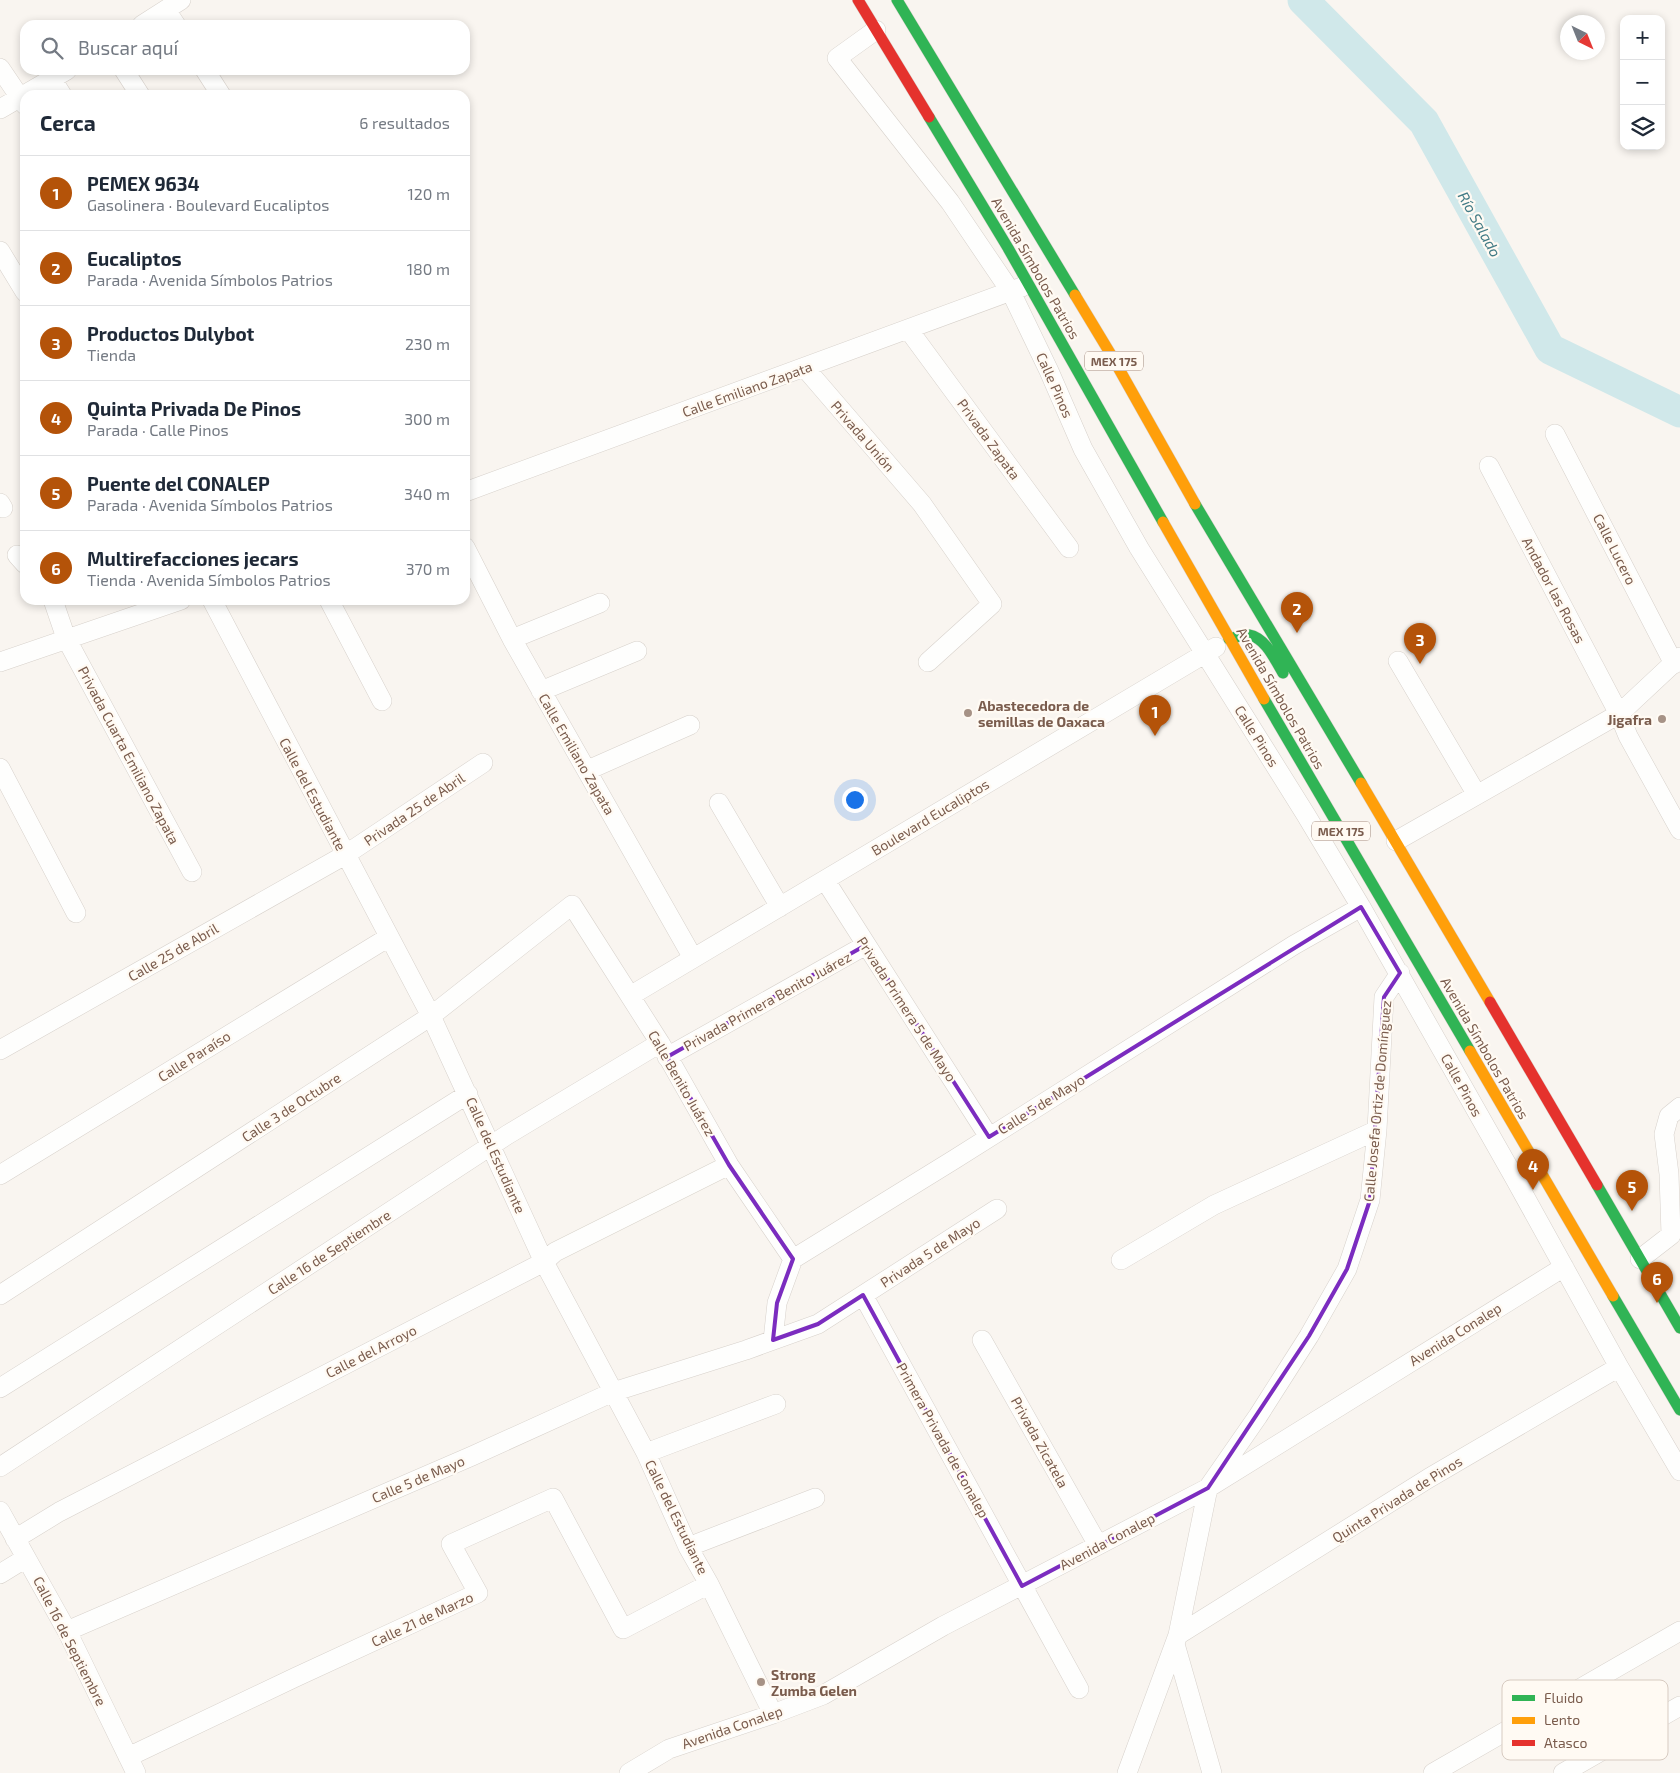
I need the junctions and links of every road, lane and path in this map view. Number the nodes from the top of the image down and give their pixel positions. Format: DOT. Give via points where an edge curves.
graph roads {
  1 [pos="858,0"];
  2 [pos="897,0"];
  3 [pos="174,12"];
  4 [pos="154,20"];
  5 [pos="876,30"];
  6 [pos="0,68"];
  7 [pos="59,75"];
  8 [pos="60,75"];
  9 [pos="127,75"];
  10 [pos="208,75"];
  11 [pos="38,90"];
  12 [pos="62,90"];
  13 [pos="137,90"];
  14 [pos="218,90"];
  15 [pos="20,97"];
  16 [pos="20,102"];
  17 [pos="0,109"];
  18 [pos="0,251"];
  19 [pos="20,284"];
  20 [pos="1020,288"];
  21 [pos="908,329"];
  22 [pos="805,368"];
  23 [pos="1555,434"];
  24 [pos="1489,466"];
  25 [pos="470,490"];
  26 [pos="1069,548"];
  27 [pos="470,557"];
  28 [pos="600,603"];
  29 [pos="55,605"];
  30 [pos="166,605"];
  31 [pos="215,605"];
  32 [pos="332,605"];
  33 [pos="66,638"];
  34 [pos="512,639"];
  35 [pos="1229,639"];
  36 [pos="637,651"];
  37 [pos="1206,654"];
  38 [pos="1398,661"];
  39 [pos="1677,661"];
  40 [pos="0,662"];
  41 [pos="928,662"];
  42 [pos="541,691"];
  43 [pos="382,701"];
  44 [pos="1619,714"];
  45 [pos="690,724"];
  46 [pos="1327,725"];
  47 [pos="484,763"];
  48 [pos="0,768"];
  49 [pos="588,770"];
  50 [pos="1476,795"];
  51 [pos="719,804"];
  52 [pos="1680,830"];
  53 [pos="1396,841"];
  54 [pos="345,855"];
  55 [pos="192,872"];
  56 [pos="825,880"];
  57 [pos="572,905"];
  58 [pos="780,907"];
  59 [pos="1361,907"];
  60 [pos="76,913"];
  61 [pos="389,937"];
  62 [pos="866,945"];
  63 [pos="693,958"];
  64 [pos="1400,973"];
  65 [pos="630,996"];
  66 [pos="431,1016"];
  67 [pos="0,1050"];
  68 [pos="664,1050"];
  69 [pos="468,1094"];
  70 [pos="1680,1107"];
  71 [pos="1377,1130"];
  72 [pos="989,1137"];
  73 [pos="491,1147"];
  74 [pos="1536,1165"];
  75 [pos="729,1166"];
  76 [pos="0,1175"];
  77 [pos="1514,1177"];
  78 [pos="997,1209"];
  79 [pos="1640,1259"];
  80 [pos="793,1260"];
  81 [pos="1121,1260"];
  82 [pos="544,1262"];
  83 [pos="1564,1267"];
  84 [pos="0,1295"];
  85 [pos="863,1295"];
  86 [pos="1680,1328"];
  87 [pos="773,1340"];
  88 [pos="982,1340"];
  89 [pos="1618,1367"];
  90 [pos="0,1388"];
  91 [pos="614,1392"];
  92 [pos="776,1404"];
  93 [pos="1680,1410"];
  94 [pos="646,1453"];
  95 [pos="0,1467"];
  96 [pos="1680,1471"];
  97 [pos="1208,1488"];
  98 [pos="814,1498"];
  99 [pos="0,1511"];
  100 [pos="15,1539"];
  101 [pos="1098,1545"];
  102 [pos="688,1547"];
  103 [pos="26,1558"];
  104 [pos="0,1574"];
  105 [pos="709,1584"];
  106 [pos="1022,1586"];
  107 [pos="67,1630"];
  108 [pos="1680,1631"];
  109 [pos="1177,1640"];
  110 [pos="1595,1680"];
  111 [pos="1079,1689"];
  112 [pos="1680,1706"];
  113 [pos="1668,1713"];
  114 [pos="773,1714"];
  115 [pos="1502,1733"];
  116 [pos="1586,1760"];
  117 [pos="132,1765"];
  118 [pos="1130,1770"];
  119 [pos="629,1773"];
  120 [pos="1212,1773"];
  121 [pos="1433,1773"];
  122 [pos="1563,1773"];
  1 -- 5 [label="main road, Avenida Símbolos Patrios / MEX 175"];
  2 -- 46 [label="main road, Avenida Símbolos Patrios / MEX 175" via="1100,337"];
  3 -- 4 [label="street"];
  5 -- 20 [label="main road, Avenida Símbolos Patrios / MEX 175"];
  5 -- 20 [label="street, Calle Pinos" via="837,58"];
  6 -- 15 [label="street"];
  7 -- 11 [label="street"];
  8 -- 12 [label="street"];
  9 -- 13 [label="street"];
  10 -- 14 [label="street"];
  16 -- 17 [label="street"];
  18 -- 19 [label="street"];
  20 -- 21 [label="street, Calle Emiliano Zapata"];
  20 -- 35 [label="main road, Avenida Símbolos Patrios / MEX 175"];
  20 -- 37 [label="street, Calle Pinos" via="1049,371 1083,449 1139,548"];
  21 -- 22 [label="street, Calle Emiliano Zapata"];
  21 -- 26 [label="street, Privada Zapata"];
  22 -- 25 [label="street, Calle Emiliano Zapata"];
  22 -- 41 [label="street, Privada Unión" via="922,504 992,604"];
  23 -- 39 [label="street, Calle Lucero"];
  24 -- 44 [label="street, Andador las Rosas"];
  27 -- 34 [label="street, Calle Emiliano Zapata"];
  28 -- 34 [label="street"];
  29 -- 33 [label="street, Privada Cuarta Emiliano Zapata"];
  30 -- 33 [label="street"];
  31 -- 54 [label="street, Calle del Estudiante"];
  32 -- 43 [label="street"];
  33 -- 40 [label="street"];
  33 -- 55 [label="street, Privada Cuarta Emiliano Zapata"];
  34 -- 42 [label="street, Calle Emiliano Zapata"];
  35 -- 37 [label="street, Boulevard Eucaliptos"];
  35 -- 46 [label="main road" via="1247,635 1256,637 1267,648 1310,718"];
  35 -- 74 [label="main road, Avenida Símbolos Patrios / MEX 175"];
  36 -- 42 [label="street"];
  37 -- 56 [label="street, Boulevard Eucaliptos"];
  37 -- 59 [label="street, Calle Pinos"];
  38 -- 50 [label="street"];
  39 -- 44 [label="street"];
  42 -- 49 [label="street, Calle Emiliano Zapata"];
  44 -- 50 [label="street"];
  44 -- 52 [label="street, Andador las Rosas"];
  45 -- 49 [label="street"];
  46 -- 53 [label="main road, Avenida Símbolos Patrios / MEX 175"];
  47 -- 54 [label="street, Privada 25 de Abril"];
  48 -- 60 [label="street"];
  49 -- 63 [label="street, Calle Emiliano Zapata"];
  50 -- 53 [label="street"];
  51 -- 58 [label="street"];
  53 -- 79 [label="main road, Avenida Símbolos Patrios / MEX 175"];
  54 -- 61 [label="street, Calle del Estudiante"];
  54 -- 67 [label="street, Calle 25 de Abril"];
  56 -- 58 [label="street, Boulevard Eucaliptos"];
  56 -- 62 [label="street, Privada Primera 5 de Mayo"];
  57 -- 65 [label="street, Calle Benito Juárez"];
  57 -- 66 [label="street, Calle 3 de Octubre"];
  58 -- 63 [label="street, Boulevard Eucaliptos"];
  59 -- 64 [label="street, Calle Pinos"];
  59 -- 72 [label="street, Calle 5 de Mayo" via="1294,945"];
  61 -- 66 [label="street, Calle del Estudiante"];
  61 -- 76 [label="street, Calle Paraíso"];
  62 -- 68 [label="street, Privada Primera Benito Juárez"];
  62 -- 72 [label="street, Privada Primera 5 de Mayo"];
  63 -- 65 [label="street, Boulevard Eucaliptos"];
  64 -- 71 [label="street, Calle Josefa Ortiz de Domínguez" via="1384,997"];
  64 -- 77 [label="street, Calle Pinos"];
  65 -- 68 [label="street, Calle Benito Juárez"];
  66 -- 69 [label="street, Calle del Estudiante"];
  66 -- 84 [label="street, Calle 3 de Octubre"];
  68 -- 73 [label="street, Calle 16 de Septiembre" via="506,1135"];
  68 -- 75 [label="street, Calle Benito Juárez"];
  69 -- 73 [label="street, Calle del Estudiante"];
  69 -- 90 [label="street"];
  70 -- 79 [label="street" via="1669,1116 1664,1134 1671,1235"];
  71 -- 81 [label="street" via="1214,1205"];
  71 -- 97 [label="street, Calle Josefa Ortiz de Domínguez" via="1370,1200 1347,1270 1304,1344"];
  72 -- 80 [label="street, Calle 5 de Mayo"];
  73 -- 82 [label="street, Calle del Estudiante"];
  73 -- 95 [label="street, Calle 16 de Septiembre"];
  74 -- 77 [label="street"];
  74 -- 93 [label="main road, Avenida Símbolos Patrios / MEX 175"];
  75 -- 80 [label="street, Calle Benito Juárez"];
  75 -- 82 [label="street, Calle del Arroyo" via="555,1252"];
  77 -- 83 [label="street, Calle Pinos"];
  78 -- 85 [label="street, Privada 5 de Mayo"];
  79 -- 86 [label="main road, Avenida Símbolos Patrios / MEX 175"];
  80 -- 87 [label="street" via="777,1303"];
  82 -- 91 [label="street, Calle del Estudiante"];
  82 -- 100 [label="street, Calle del Arroyo" via="59,1512"];
  83 -- 89 [label="street, Calle Pinos"];
  83 -- 97 [label="street, Avenida Conalep"];
  85 -- 87 [label="street, Calle 5 de Mayo" via="818,1324"];
  85 -- 106 [label="street, Primera Privada de Conalep"];
  87 -- 91 [label="street, Calle 5 de Mayo"];
  88 -- 101 [label="street, Privada Zicatela"];
  89 -- 96 [label="street, Calle Pinos"];
  89 -- 109 [label="street, Quinta Privada de Pinos" via="1429,1478"];
  91 -- 94 [label="street, Calle del Estudiante"];
  91 -- 107 [label="street, Calle 5 de Mayo"];
  92 -- 94 [label="street"];
  94 -- 102 [label="street, Calle del Estudiante"];
  97 -- 101 [label="street, Avenida Conalep"];
  97 -- 109 [label="street"];
  98 -- 102 [label="street"];
  99 -- 100 [label="street, Calle 16 de Septiembre"];
  100 -- 103 [label="street, Calle 16 de Septiembre"];
  101 -- 106 [label="street, Avenida Conalep"];
  102 -- 105 [label="street, Calle del Estudiante"];
  103 -- 104 [label="street"];
  103 -- 107 [label="street, Calle 16 de Septiembre"];
  105 -- 114 [label="street, Calle del Estudiante"];
  105 -- 117 [label="street, Calle 21 de Marzo" via="623,1629 553,1498 451,1544 478,1594 296,1677"];
  106 -- 111 [label="street, Primera Privada de Conalep"];
  106 -- 114 [label="street, Avenida Conalep" via="943,1626 822,1696"];
  107 -- 117 [label="street, Calle 16 de Septiembre"];
  108 -- 110 [label="street"];
  109 -- 118 [label="street"];
  109 -- 120 [label="street"];
  112 -- 113 [label="street"];
  114 -- 119 [label="street, Avenida Conalep" via="669,1749"];
  115 -- 121 [label="street"];
  116 -- 122 [label="street"];
}
